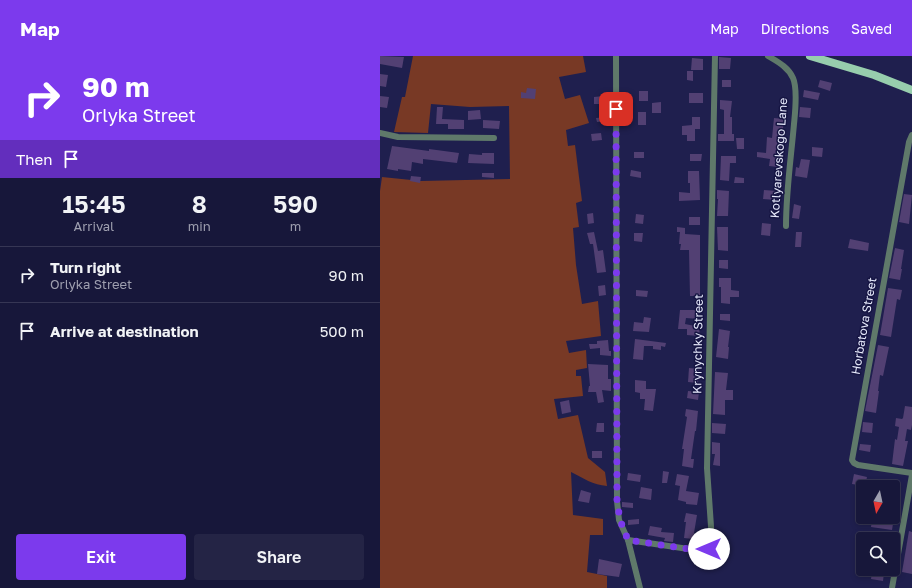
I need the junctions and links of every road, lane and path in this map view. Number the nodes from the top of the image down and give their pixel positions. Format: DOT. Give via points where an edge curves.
graph roads {
  1 [pos="616,56"];
  2 [pos="715,56"];
  3 [pos="768,56"];
  4 [pos="810,56"];
  5 [pos="912,90"];
  6 [pos="380,133"];
  7 [pos="912,135"];
  8 [pos="494,138"];
  9 [pos="786,226"];
  10 [pos="912,474"];
  11 [pos="628,540"];
  12 [pos="640,588"];
  13 [pos="892,588"];
  1 -- 11 [label="street" via="617,501 620,520"];
  2 -- 11 [label="street, Krynychky Street" via="707,468 712,541 709,549 702,551"];
  3 -- 9 [label="street, Kotlyarevskogo Lane" via="785,67 794,79 796,101"];
  4 -- 5 [label="main road" via="874,75"];
  6 -- 8 [label="street" via="398,136"];
  7 -- 10 [label="street, Horbatova Street" via="852,460 858,465"];
  10 -- 13 [label="street"];
  11 -- 12 [label="street"];
}
